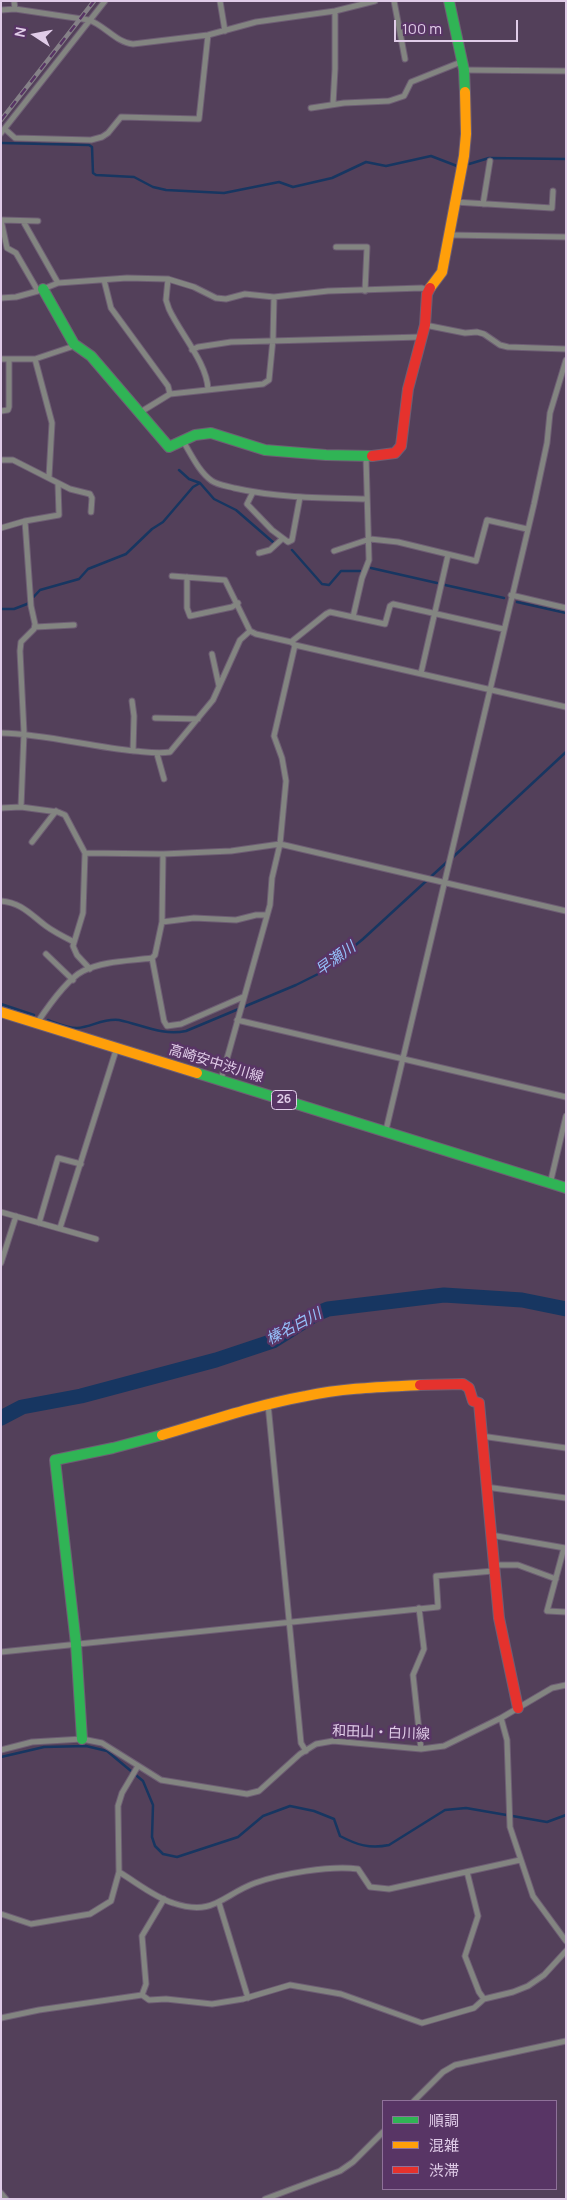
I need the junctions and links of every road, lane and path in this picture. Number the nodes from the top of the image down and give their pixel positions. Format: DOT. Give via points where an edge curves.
graph roads {
  1 [pos="14,1"];
  2 [pos="104,1"];
  3 [pos="220,1"];
  4 [pos="375,1"];
  5 [pos="394,1"];
  6 [pos="449,1"];
  7 [pos="356,3"];
  8 [pos="15,9"];
  9 [pos="1,10"];
  10 [pos="335,10"];
  11 [pos="89,20"];
  12 [pos="225,31"];
  13 [pos="208,35"];
  14 [pos="405,59"];
  15 [pos="462,66"];
  16 [pos="566,71"];
  17 [pos="333,104"];
  18 [pos="311,108"];
  19 [pos="3,131"];
  20 [pos="490,161"];
  21 [pos="553,191"];
  22 [pos="455,202"];
  23 [pos="482,204"];
  24 [pos="1,220"];
  25 [pos="23,221"];
  26 [pos="38,221"];
  27 [pos="449,235"];
  28 [pos="566,237"];
  29 [pos="336,247"];
  30 [pos="168,279"];
  31 [pos="104,280"];
  32 [pos="58,283"];
  33 [pos="41,290"];
  34 [pos="428,290"];
  35 [pos="366,291"];
  36 [pos="274,297"];
  37 [pos="1,298"];
  38 [pos="425,325"];
  39 [pos="422,337"];
  40 [pos="273,339"];
  41 [pos="74,344"];
  42 [pos="566,349"];
  43 [pos="192,350"];
  44 [pos="1,358"];
  45 [pos="9,359"];
  46 [pos="35,359"];
  47 [pos="566,360"];
  48 [pos="565,369"];
  49 [pos="208,389"];
  50 [pos="170,394"];
  51 [pos="1,412"];
  52 [pos="138,414"];
  53 [pos="183,440"];
  54 [pos="366,457"];
  55 [pos="1,460"];
  56 [pos="49,477"];
  57 [pos="58,484"];
  58 [pos="253,492"];
  59 [pos="300,497"];
  60 [pos="367,499"];
  61 [pos="91,512"];
  62 [pos="25,521"];
  63 [pos="1,528"];
  64 [pos="528,529"];
  65 [pos="282,539"];
  66 [pos="370,539"];
  67 [pos="334,551"];
  68 [pos="259,553"];
  69 [pos="448,555"];
  70 [pos="172,576"];
  71 [pos="187,577"];
  72 [pos="512,595"];
  73 [pos="238,603"];
  74 [pos="566,608"];
  75 [pos="435,613"];
  76 [pos="353,617"];
  77 [pos="74,624"];
  78 [pos="34,627"];
  79 [pos="503,629"];
  80 [pos="250,631"];
  81 [pos="293,644"];
  82 [pos="212,654"];
  83 [pos="421,673"];
  84 [pos="219,686"];
  85 [pos="490,688"];
  86 [pos="132,700"];
  87 [pos="566,707"];
  88 [pos="155,718"];
  89 [pos="198,719"];
  90 [pos="1,733"];
  91 [pos="24,733"];
  92 [pos="133,751"];
  93 [pos="158,754"];
  94 [pos="164,779"];
  95 [pos="21,807"];
  96 [pos="1,808"];
  97 [pos="56,811"];
  98 [pos="32,842"];
  99 [pos="280,844"];
  100 [pos="86,853"];
  101 [pos="163,854"];
  102 [pos="441,881"];
  103 [pos="1,901"];
  104 [pos="566,911"];
  105 [pos="267,915"];
  106 [pos="162,922"];
  107 [pos="74,942"];
  108 [pos="46,954"];
  109 [pos="152,958"];
  110 [pos="90,969"];
  111 [pos="73,980"];
  112 [pos="243,999"];
  113 [pos="1,1012"];
  114 [pos="238,1018"];
  115 [pos="37,1023"];
  116 [pos="117,1048"];
  117 [pos="403,1059"];
  118 [pos="221,1080"];
  119 [pos="566,1097"];
  120 [pos="566,1116"];
  121 [pos="386,1132"];
  122 [pos="80,1164"];
  123 [pos="550,1184"];
  124 [pos="566,1188"];
  125 [pos="1,1212"];
  126 [pos="16,1216"];
  127 [pos="39,1223"];
  128 [pos="60,1228"];
  129 [pos="96,1239"];
  130 [pos="1,1263"];
  131 [pos="268,1404"];
  132 [pos="481,1436"];
  133 [pos="566,1448"];
  134 [pos="486,1487"];
  135 [pos="566,1498"];
  136 [pos="490,1535"];
  137 [pos="565,1548"];
  138 [pos="493,1568"];
  139 [pos="556,1579"];
  140 [pos="419,1608"];
  141 [pos="566,1612"];
  142 [pos="289,1622"];
  143 [pos="76,1644"];
  144 [pos="1,1652"];
  145 [pos="566,1685"];
  146 [pos="518,1708"];
  147 [pos="501,1718"];
  148 [pos="82,1739"];
  149 [pos="421,1749"];
  150 [pos="1,1750"];
  151 [pos="306,1751"];
  152 [pos="137,1768"];
  153 [pos="520,1860"];
  154 [pos="120,1872"];
  155 [pos="467,1872"];
  156 [pos="164,1899"];
  157 [pos="219,1903"];
  158 [pos="1,1914"];
  159 [pos="566,1941"];
  160 [pos="566,1951"];
  161 [pos="142,1996"];
  162 [pos="248,1998"];
  163 [pos="484,1999"];
  164 [pos="1,2018"];
  165 [pos="566,2041"];
  166 [pos="415,2100"];
  167 [pos="382,2133"];
  168 [pos="1,2193"];
  169 [pos="6,2199"];
  170 [pos="265,2199"];
  1 -- 8 [label="street"];
  2 -- 11 [label="street"];
  3 -- 12 [label="street"];
  4 -- 7 [label="street"];
  5 -- 14 [label="street"];
  6 -- 15 [label="street"];
  7 -- 10 [label="street"];
  8 -- 9 [label="street"];
  8 -- 11 [label="street"];
  10 -- 12 [label="street" via="256,22"];
  10 -- 17 [label="street"];
  11 -- 13 [label="street" via="127,44"];
  11 -- 19 [label="street"];
  12 -- 13 [label="street"];
  13 -- 19 [label="street" via="200,118 121,118 102,137 82,140 15,138"];
  15 -- 16 [label="street"];
  15 -- 17 [label="street" via="411,82 404,96 389,101"];
  15 -- 22 [label="street" via="466,134"];
  17 -- 18 [label="street"];
  20 -- 23 [label="street"];
  21 -- 23 [label="street" via="552,208"];
  22 -- 23 [label="street"];
  22 -- 27 [label="street"];
  24 -- 25 [label="street"];
  24 -- 33 [label="street" via="7,248 16,253"];
  25 -- 26 [label="street"];
  25 -- 32 [label="street"];
  27 -- 28 [label="street"];
  27 -- 34 [label="street" via="439,280"];
  29 -- 35 [label="street" via="367,247"];
  30 -- 31 [label="street"];
  30 -- 36 [label="street" via="216,298 245,294"];
  30 -- 43 [label="street" via="166,300 169,309"];
  31 -- 32 [label="street"];
  31 -- 50 [label="street" via="111,308 168,386"];
  32 -- 33 [label="street"];
  33 -- 37 [label="street"];
  33 -- 41 [label="street"];
  34 -- 35 [label="street"];
  34 -- 38 [label="street"];
  35 -- 36 [label="street"];
  36 -- 40 [label="street"];
  38 -- 39 [label="street"];
  38 -- 42 [label="street" via="465,333 477,332 508,347"];
  39 -- 40 [label="street"];
  39 -- 54 [label="street" via="408,389 400,448 394,454"];
  40 -- 43 [label="street" via="231,342"];
  40 -- 49 [label="street" via="270,377 266,383"];
  41 -- 46 [label="street"];
  41 -- 52 [label="street" via="91,356"];
  43 -- 49 [label="street" via="208,381"];
  44 -- 45 [label="street"];
  45 -- 46 [label="street"];
  45 -- 51 [label="street" via="9,407"];
  46 -- 56 [label="street" via="52,423"];
  47 -- 48 [label="street"];
  48 -- 64 [label="street" via="550,413 547,443"];
  49 -- 50 [label="street"];
  50 -- 52 [label="street"];
  52 -- 53 [label="street" via="169,447"];
  53 -- 54 [label="street" via="204,433 221,434 266,450"];
  53 -- 58 [label="street" via="194,460 212,481"];
  54 -- 60 [label="street"];
  55 -- 56 [label="street" via="12,460"];
  56 -- 57 [label="street"];
  57 -- 61 [label="street" via="90,494"];
  57 -- 62 [label="street" via="59,515"];
  58 -- 59 [label="street"];
  58 -- 65 [label="street" via="247,504"];
  59 -- 60 [label="street"];
  59 -- 65 [label="street" via="292,540"];
  60 -- 66 [label="street"];
  62 -- 63 [label="street"];
  62 -- 78 [label="street"];
  64 -- 69 [label="street" via="487,520 476,561"];
  64 -- 72 [label="street"];
  65 -- 68 [label="street" via="270,550"];
  66 -- 67 [label="street"];
  66 -- 69 [label="street" via="398,542"];
  66 -- 76 [label="street" via="370,560 362,578"];
  69 -- 75 [label="street"];
  70 -- 71 [label="street"];
  71 -- 73 [label="street" via="225,580"];
  71 -- 73 [label="street" via="190,616"];
  72 -- 74 [label="street"];
  72 -- 79 [label="street"];
  73 -- 80 [label="street"];
  75 -- 76 [label="street" via="393,604 385,624"];
  75 -- 79 [label="street"];
  75 -- 83 [label="street"];
  76 -- 81 [label="street" via="330,612"];
  77 -- 78 [label="street"];
  78 -- 91 [label="street" via="21,642 20,651"];
  79 -- 85 [label="street"];
  80 -- 81 [label="street"];
  80 -- 84 [label="street" via="240,640"];
  81 -- 83 [label="street"];
  81 -- 99 [label="street" via="274,736 286,781"];
  82 -- 84 [label="street"];
  83 -- 85 [label="street"];
  84 -- 89 [label="street"];
  85 -- 87 [label="street"];
  85 -- 102 [label="street" via="447,869"];
  86 -- 92 [label="street"];
  88 -- 89 [label="street"];
  89 -- 93 [label="street" via="170,752"];
  90 -- 91 [label="street"];
  91 -- 92 [label="street"];
  91 -- 95 [label="street"];
  92 -- 93 [label="street"];
  93 -- 94 [label="street"];
  95 -- 96 [label="street"];
  95 -- 97 [label="street"];
  97 -- 98 [label="street"];
  97 -- 100 [label="street" via="65,815"];
  99 -- 101 [label="street" via="231,851"];
  99 -- 102 [label="street"];
  99 -- 105 [label="street"];
  100 -- 101 [label="street"];
  100 -- 107 [label="street" via="83,913"];
  101 -- 106 [label="street"];
  102 -- 104 [label="street"];
  102 -- 117 [label="street"];
  103 -- 107 [label="street" via="26,908 45,925"];
  105 -- 106 [label="street" via="236,920 194,918"];
  105 -- 112 [label="street"];
  106 -- 109 [label="street" via="157,951"];
  107 -- 110 [label="street" via="77,955"];
  108 -- 111 [label="street"];
  109 -- 110 [label="street"];
  109 -- 112 [label="street" via="164,1021 168,1026 181,1024"];
  110 -- 111 [label="street" via="82,971"];
  111 -- 115 [label="street" via="50,1002"];
  112 -- 114 [label="street"];
  113 -- 115 [label="street, 高崎安中渋川線 / 26"];
  114 -- 117 [label="street"];
  114 -- 118 [label="street"];
  115 -- 116 [label="street, 高崎安中渋川線 / 26"];
  116 -- 118 [label="street, 高崎安中渋川線 / 26"];
  116 -- 122 [label="street"];
  117 -- 119 [label="street"];
  117 -- 121 [label="street"];
  118 -- 121 [label="street, 高崎安中渋川線 / 26"];
  120 -- 123 [label="street"];
  121 -- 123 [label="street, 高崎安中渋川線 / 26"];
  122 -- 127 [label="street" via="58,1158"];
  122 -- 128 [label="street"];
  123 -- 124 [label="street, 高崎安中渋川線 / 26"];
  125 -- 126 [label="street"];
  126 -- 127 [label="street"];
  126 -- 130 [label="street"];
  127 -- 128 [label="street"];
  128 -- 129 [label="street"];
  131 -- 132 [label="street" via="330,1391 463,1384 470,1388 473,1402 479,1403"];
  131 -- 142 [label="street"];
  131 -- 143 [label="street" via="92,1455 55,1460"];
  132 -- 133 [label="street"];
  132 -- 134 [label="street"];
  134 -- 135 [label="street"];
  134 -- 136 [label="street"];
  136 -- 137 [label="street"];
  136 -- 138 [label="street"];
  137 -- 139 [label="street"];
  138 -- 139 [label="street" via="518,1565"];
  138 -- 140 [label="street" via="436,1576 438,1607"];
  138 -- 146 [label="street" via="499,1618"];
  139 -- 141 [label="street" via="547,1611"];
  140 -- 142 [label="street"];
  140 -- 149 [label="street" via="424,1649 412,1675"];
  142 -- 143 [label="street"];
  142 -- 151 [label="street" via="301,1743"];
  143 -- 144 [label="street"];
  143 -- 148 [label="street"];
  145 -- 146 [label="street, 和田山・白川線" via="552,1688"];
  146 -- 147 [label="street, 和田山・白川線"];
  147 -- 149 [label="street, 和田山・白川線" via="444,1746"];
  147 -- 153 [label="street" via="506,1740 508,1820"];
  148 -- 150 [label="street, 和田山・白川線" via="32,1742"];
  148 -- 152 [label="street, 和田山・白川線" via="102,1742"];
  149 -- 151 [label="street, 和田山・白川線" via="333,1740 316,1744"];
  151 -- 152 [label="street, 和田山・白川線" via="259,1791 247,1794 161,1780"];
  152 -- 154 [label="street" via="118,1806"];
  153 -- 155 [label="street"];
  153 -- 159 [label="street" via="533,1896"];
  154 -- 156 [label="street"];
  154 -- 158 [label="street" via="111,1901 90,1914 31,1924"];
  155 -- 157 [label="street" via="402,1887 378,1889 370,1886 358,1869 338,1867 260,1881"];
  155 -- 163 [label="street" via="478,1916 465,1956"];
  156 -- 157 [label="street" via="204,1907"];
  156 -- 161 [label="street" via="142,1936 146,1984"];
  157 -- 162 [label="street"];
  160 -- 163 [label="street" via="537,1981 513,1992"];
  161 -- 162 [label="street" via="149,2000 204,2004"];
  161 -- 164 [label="street"];
  162 -- 163 [label="street" via="290,1985 341,1994 422,2023 474,2008"];
  165 -- 166 [label="street" via="455,2065 442,2072"];
  167 -- 170 [label="street" via="340,2171"];
  168 -- 169 [label="street"];
}
